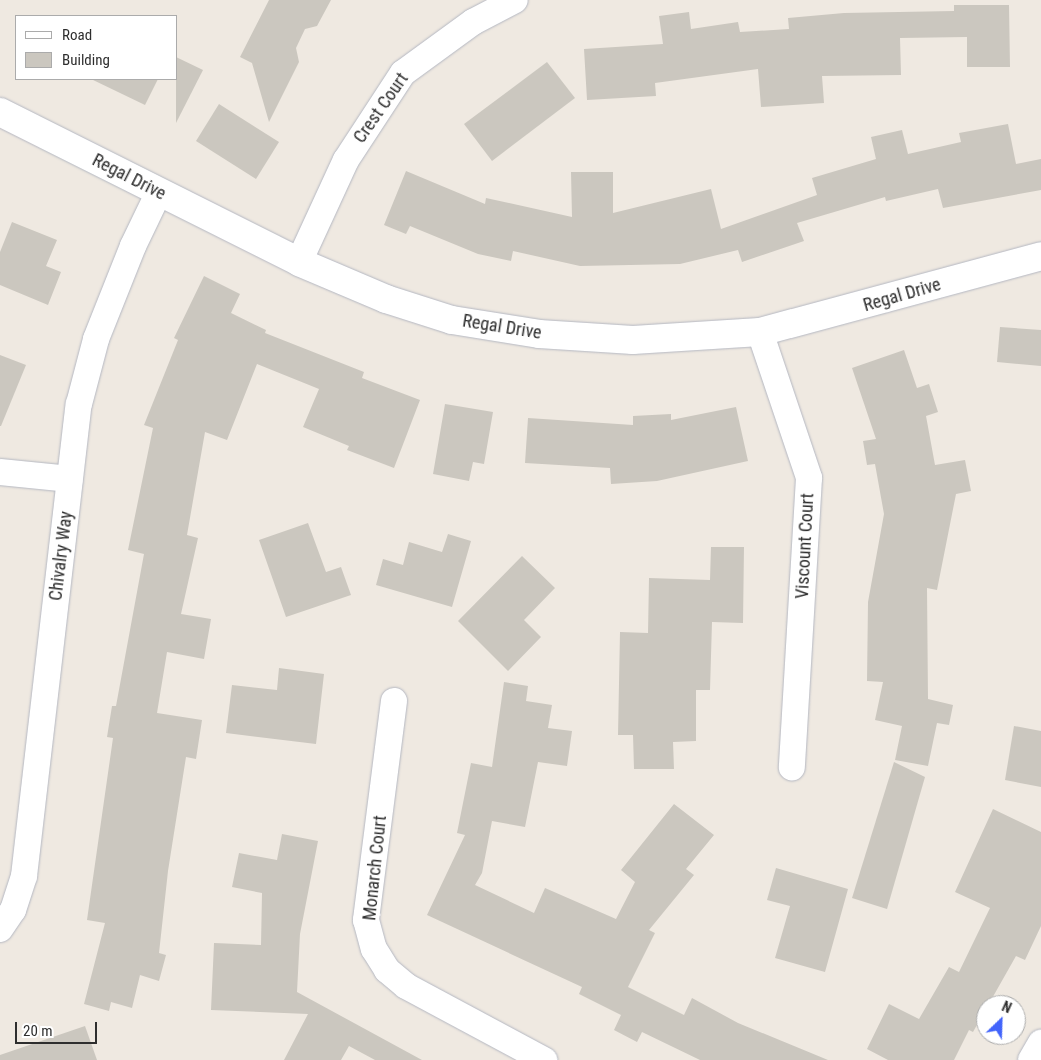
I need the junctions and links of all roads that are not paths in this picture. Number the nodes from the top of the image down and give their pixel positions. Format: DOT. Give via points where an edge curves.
graph roads {
  1 [pos="515,0"];
  2 [pos="0,112"];
  3 [pos="159,192"];
  4 [pos="1041,256"];
  5 [pos="300,262"];
  6 [pos="760,332"];
  7 [pos="0,472"];
  8 [pos="70,479"];
  9 [pos="394,701"];
  10 [pos="792,768"];
  11 [pos="0,929"];
  12 [pos="1041,1043"];
  13 [pos="544,1060"];
  14 [pos="1031,1060"];
  1 -- 5 [label="street, Crest Court" via="473,22 402,73 346,160"];
  2 -- 3 [label="street, Regal Drive"];
  3 -- 5 [label="street, Regal Drive"];
  3 -- 8 [label="street, Chivalry Way" via="132,246 96,339 79,404"];
  4 -- 6 [label="street, Regal Drive"];
  5 -- 6 [label="street, Regal Drive" via="386,299 452,320 540,334 633,340"];
  6 -- 10 [label="street, Viscount Court" via="809,478"];
  7 -- 8 [label="street"];
  8 -- 11 [label="street, Chivalry Way" via="24,876 12,910"];
  9 -- 13 [label="street, Monarch Court" via="366,920 374,949 387,970 406,986"];
  12 -- 14 [label="street"];
}
